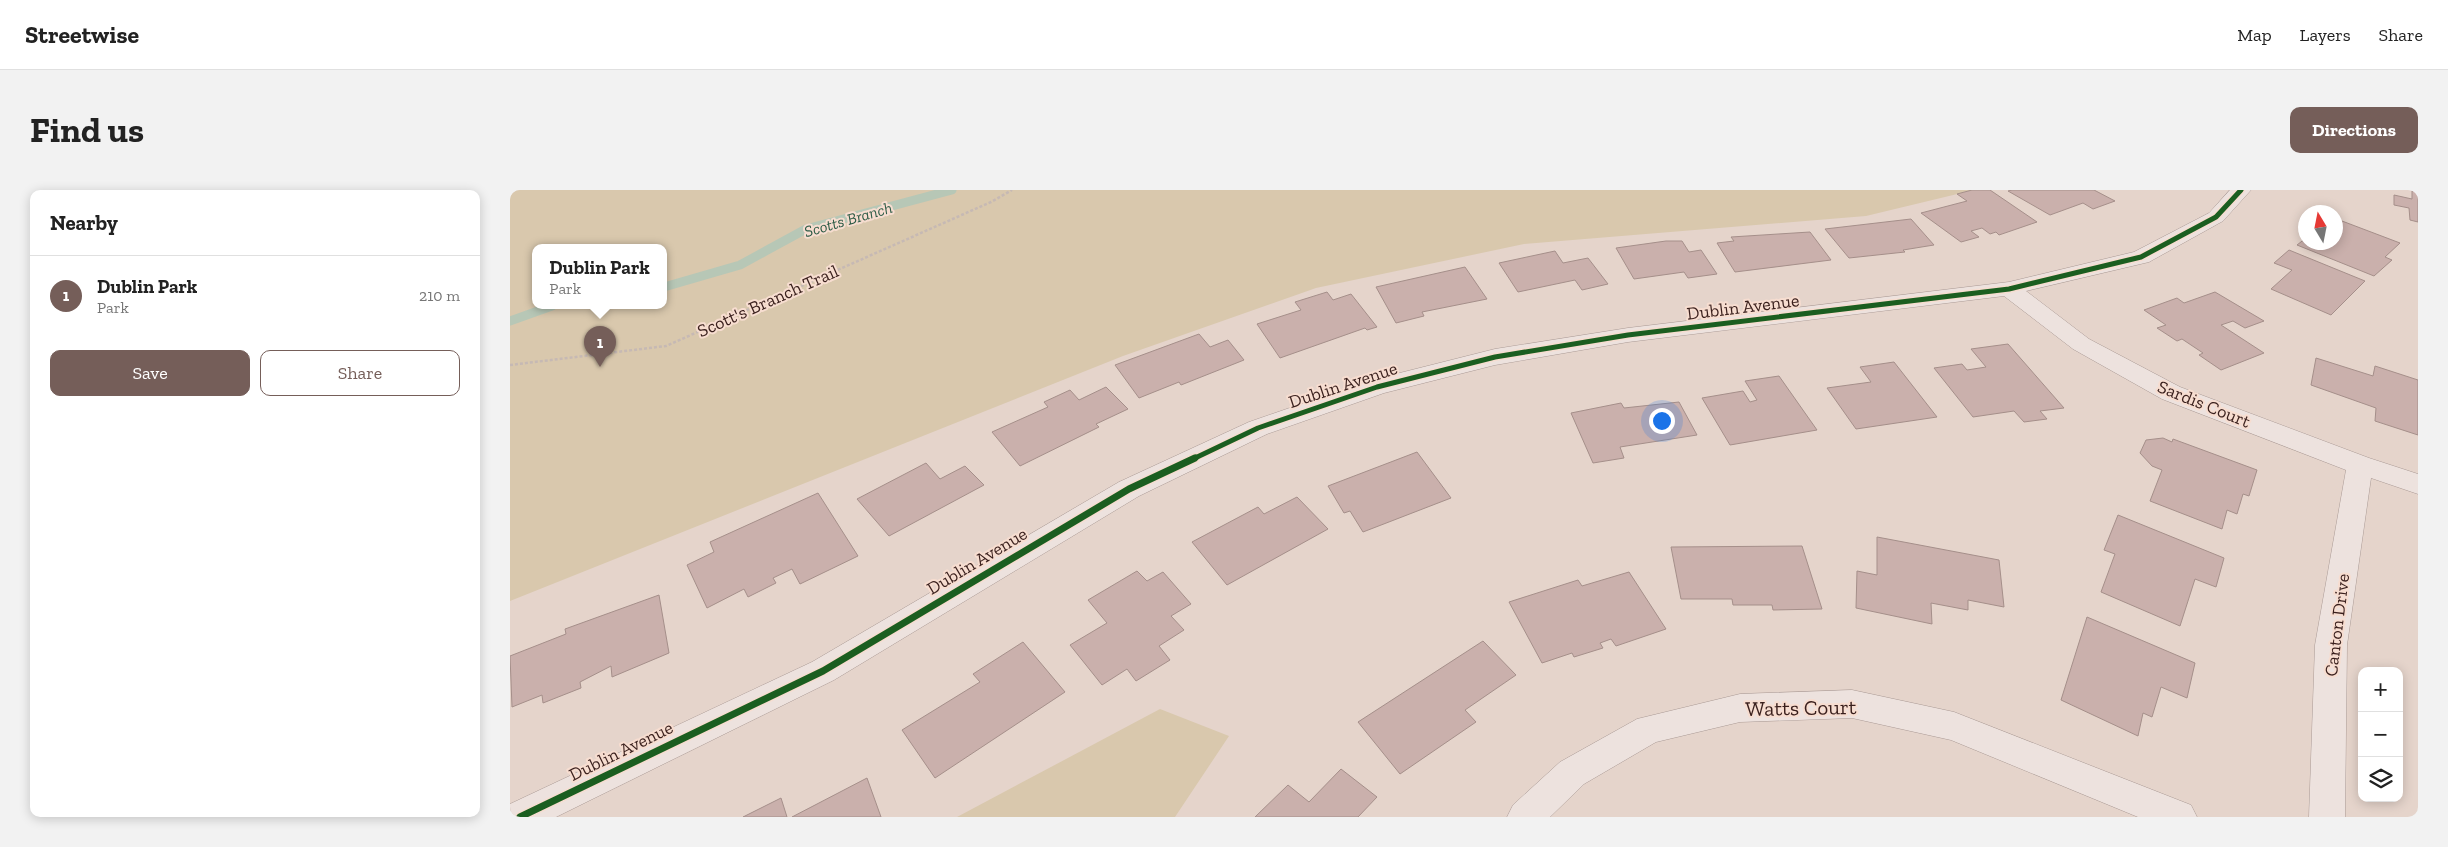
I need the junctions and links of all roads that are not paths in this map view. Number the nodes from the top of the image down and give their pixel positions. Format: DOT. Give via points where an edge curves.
graph roads {
  1 [pos="2241,190"];
  2 [pos="2009,289"];
  3 [pos="2360,465"];
  4 [pos="2418,484"];
  5 [pos="520,817"];
  6 [pos="1525,817"];
  7 [pos="2179,817"];
  8 [pos="2327,817"];
  1 -- 2 [label="street, Dublin Avenue" via="2216,217 2141,257"];
  2 -- 3 [label="street, Sardis Court" via="2081,344 2171,393"];
  2 -- 5 [label="street, Dublin Avenue" via="1628,335 1495,357 1377,387 1267,425 1128,489 823,670"];
  3 -- 4 [label="street, Sardis Court"];
  3 -- 8 [label="street, Canton Drive" via="2331,645"];
  6 -- 7 [label="street, Watts Court" via="1572,773 1649,729 1740,708 1852,704 1954,726"];
}
